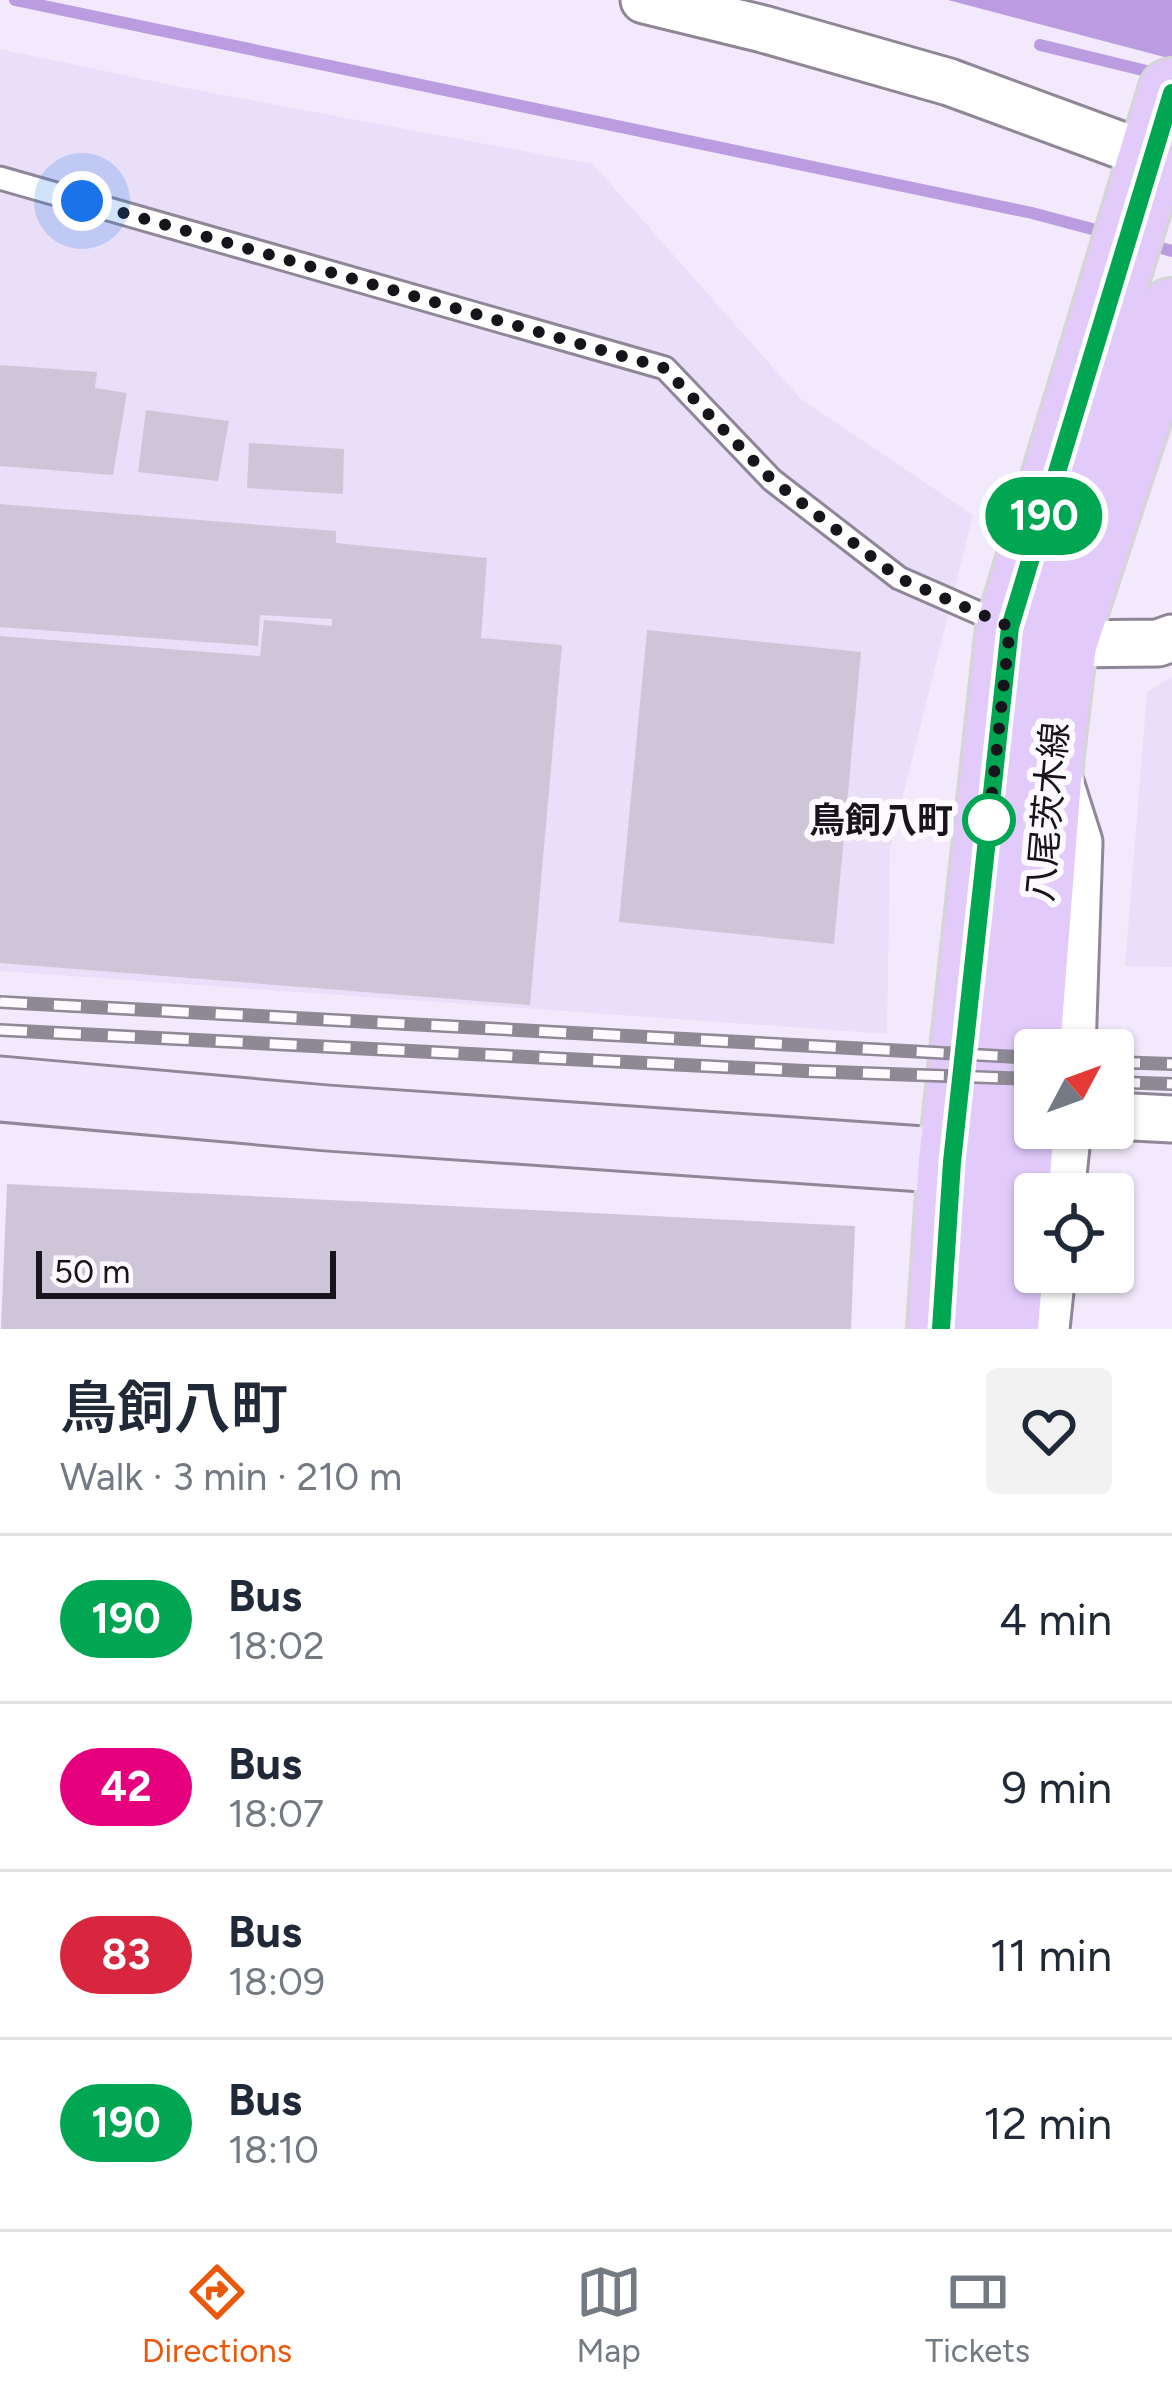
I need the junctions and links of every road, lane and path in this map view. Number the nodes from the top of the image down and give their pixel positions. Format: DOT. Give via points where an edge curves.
graph roads {
  1 [pos="644,0"];
  2 [pos="1160,146"];
  3 [pos="0,178"];
  4 [pos="1144,297"];
  5 [pos="1036,635"];
  6 [pos="1172,638"];
  7 [pos="1050,754"];
  8 [pos="1073,1029"];
  9 [pos="0,1089"];
  10 [pos="1134,1116"];
  11 [pos="1172,1119"];
  12 [pos="952,1162"];
  13 [pos="1050,1293"];
  14 [pos="941,1329"];
  15 [pos="1005,1329"];
  16 [pos="1046,1329"];
  1 -- 2 [label="street"];
  2 -- 4 [label="main road, 八尾茨木線"];
  3 -- 5 [label="lane" via="664,368 772,480 899,578"];
  4 -- 5 [label="main road, 八尾茨木線"];
  5 -- 6 [label="street"];
  5 -- 7 [label="main road, 八尾茨木線"];
  5 -- 12 [label="main road, 八尾茨木線"];
  7 -- 8 [label="street" via="1079,842"];
  7 -- 15 [label="main road, 八尾茨木線"];
  9 -- 12 [label="street"];
  10 -- 11 [label="street"];
  12 -- 14 [label="main road, 八尾茨木線"];
  13 -- 16 [label="street"];
}
